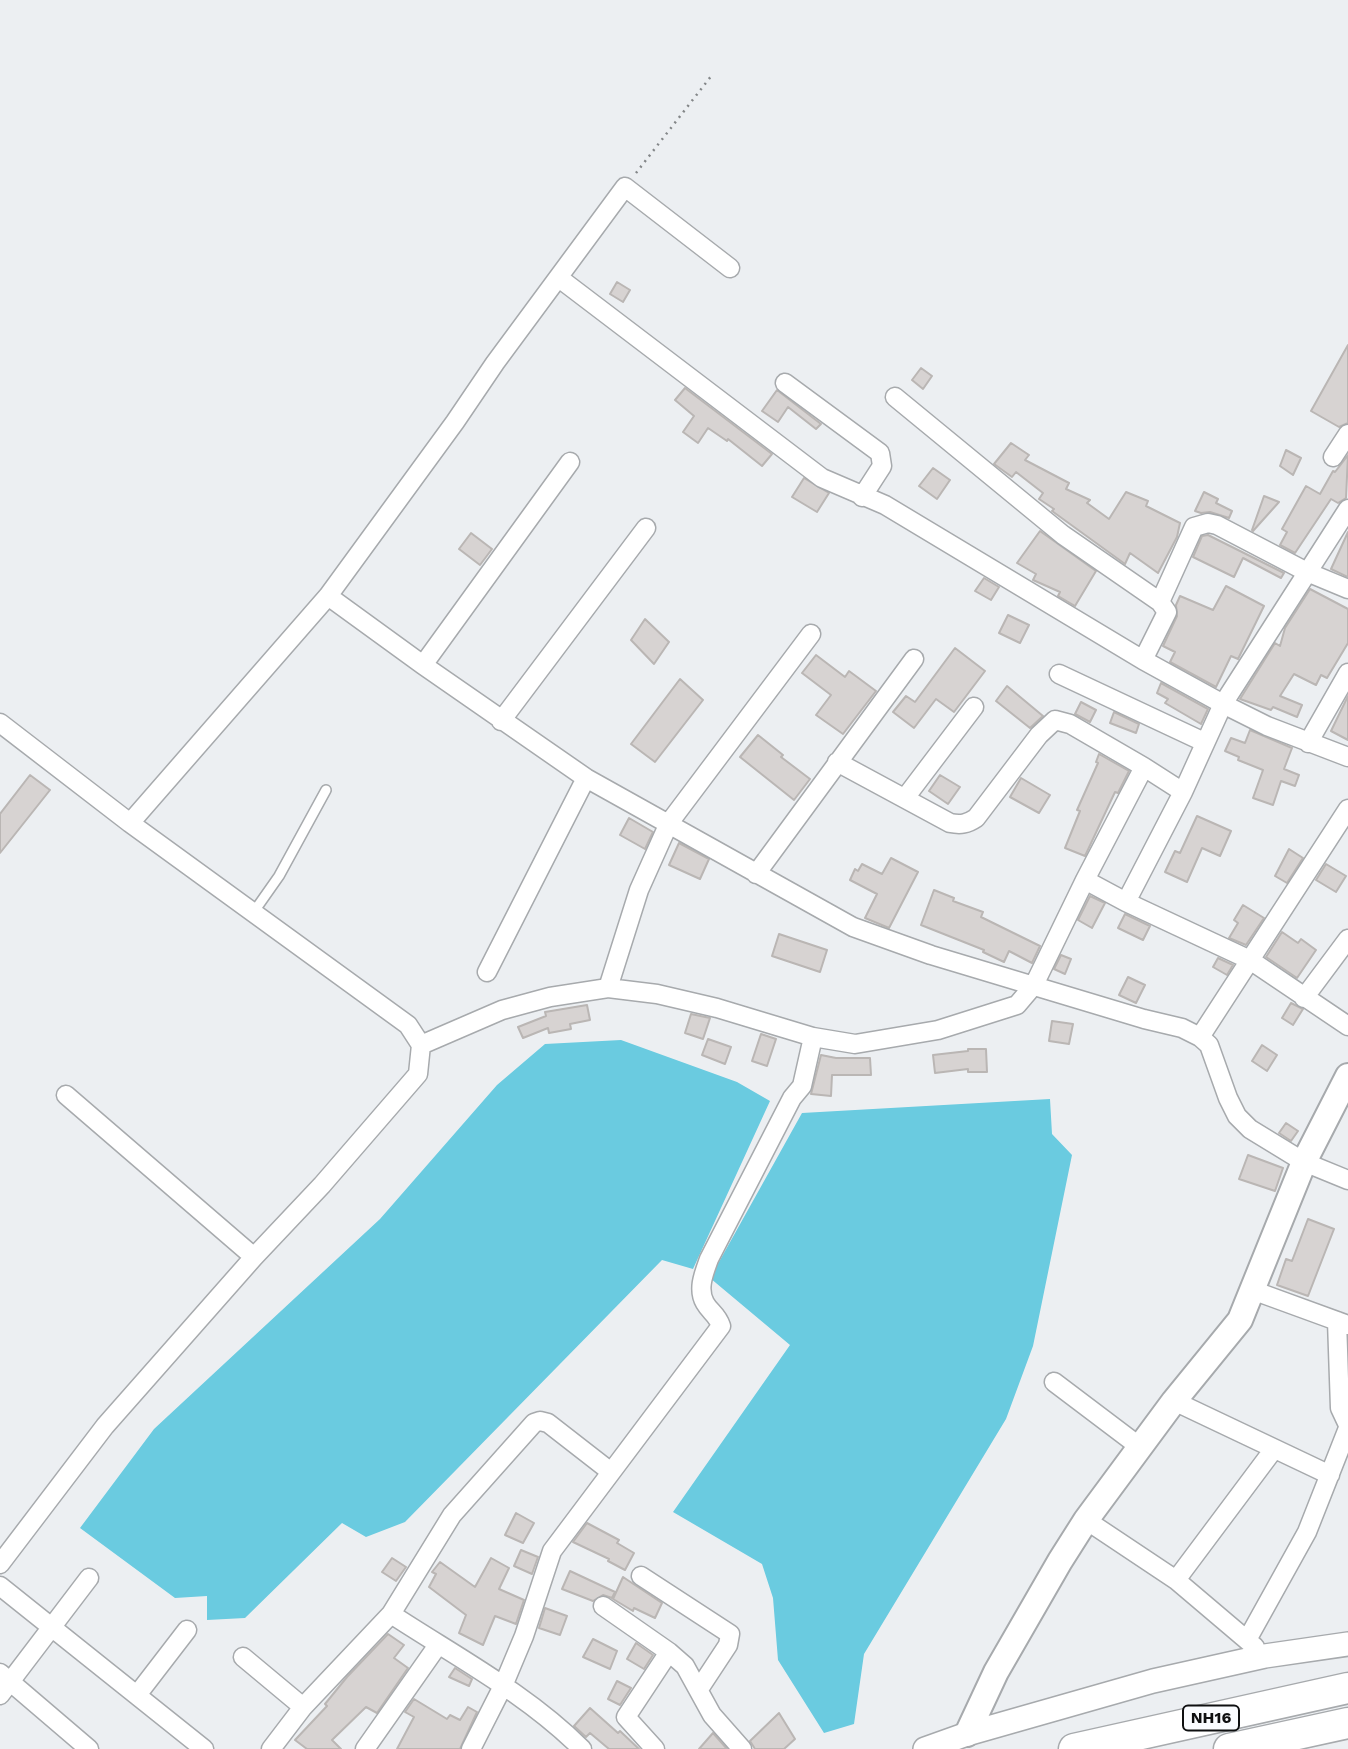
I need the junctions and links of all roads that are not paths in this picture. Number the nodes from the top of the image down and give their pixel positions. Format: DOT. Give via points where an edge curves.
graph roads {
  1 [pos="730,268"];
  2 [pos="559,278"];
  3 [pos="785,383"];
  4 [pos="895,397"];
  5 [pos="1348,434"];
  6 [pos="1333,457"];
  7 [pos="570,462"];
  8 [pos="862,497"];
  9 [pos="1348,509"];
  10 [pos="646,528"];
  11 [pos="1307,572"];
  12 [pos="1348,589"];
  13 [pos="328,596"];
  14 [pos="1160,601"];
  15 [pos="811,634"];
  16 [pos="914,659"];
  17 [pos="1143,660"];
  18 [pos="423,666"];
  19 [pos="1348,673"];
  20 [pos="1059,674"];
  21 [pos="1223,704"];
  22 [pos="974,706"];
  23 [pos="501,720"];
  24 [pos="0,723"];
  25 [pos="1204,742"];
  26 [pos="1308,743"];
  27 [pos="1348,757"];
  28 [pos="837,762"];
  29 [pos="1144,767"];
  30 [pos="586,778"];
  31 [pos="327,790"];
  32 [pos="1183,792"];
  33 [pos="905,798"];
  34 [pos="1346,816"];
  35 [pos="130,823"];
  36 [pos="669,823"];
  37 [pos="756,874"];
  38 [pos="1085,880"];
  39 [pos="1126,902"];
  40 [pos="253,913"];
  41 [pos="1348,939"];
  42 [pos="1250,960"];
  43 [pos="487,972"];
  44 [pos="1034,985"];
  45 [pos="608,988"];
  46 [pos="1304,998"];
  47 [pos="1348,1026"];
  48 [pos="813,1037"];
  49 [pos="1200,1037"];
  50 [pos="421,1045"];
  51 [pos="1348,1076"];
  52 [pos="66,1096"];
  53 [pos="1304,1162"];
  54 [pos="1348,1180"];
  55 [pos="254,1257"];
  56 [pos="1252,1290"];
  57 [pos="1342,1323"];
  58 [pos="1054,1382"];
  59 [pos="1174,1401"];
  60 [pos="1348,1426"];
  61 [pos="1140,1447"];
  62 [pos="1273,1449"];
  63 [pos="611,1472"];
  64 [pos="1330,1475"];
  65 [pos="1086,1520"];
  66 [pos="0,1564"];
  67 [pos="641,1576"];
  68 [pos="89,1578"];
  69 [pos="1176,1580"];
  70 [pos="0,1586"];
  71 [pos="603,1606"];
  72 [pos="391,1614"];
  73 [pos="53,1626"];
  74 [pos="187,1630"];
  75 [pos="1247,1640"];
  76 [pos="1348,1644"];
  77 [pos="438,1645"];
  78 [pos="669,1652"];
  79 [pos="243,1657"];
  80 [pos="1265,1657"];
  81 [pos="3,1683"];
  82 [pos="503,1686"];
  83 [pos="1348,1688"];
  84 [pos="699,1689"];
  85 [pos="137,1695"];
  86 [pos="303,1707"];
  87 [pos="1348,1723"];
  88 [pos="967,1734"];
  89 [pos="89,1749"];
  90 [pos="204,1749"];
  91 [pos="271,1749"];
  92 [pos="365,1749"];
  93 [pos="471,1749"];
  94 [pos="582,1749"];
  95 [pos="655,1749"];
  96 [pos="741,1749"];
  97 [pos="925,1749"];
  98 [pos="1074,1749"];
  99 [pos="1229,1749"];
  1 -- 2 [label="street" via="625,187"];
  2 -- 8 [label="street" via="801,464"];
  2 -- 13 [label="street"];
  3 -- 8 [label="street" via="880,453 882,466"];
  4 -- 14 [label="street" via="1063,535"];
  5 -- 6 [label="street"];
  7 -- 18 [label="street"];
  8 -- 17 [label="street" via="885,505"];
  9 -- 11 [label="street"];
  10 -- 23 [label="street"];
  11 -- 12 [label="street"];
  11 -- 14 [label="street" via="1217,525 1200,525 1194,527"];
  11 -- 21 [label="street"];
  13 -- 18 [label="street"];
  13 -- 35 [label="street"];
  14 -- 17 [label="street" via="1167,612"];
  15 -- 36 [label="street"];
  16 -- 28 [label="street"];
  17 -- 21 [label="street"];
  18 -- 23 [label="street"];
  19 -- 26 [label="street"];
  20 -- 25 [label="street"];
  21 -- 25 [label="street"];
  21 -- 26 [label="street"];
  22 -- 33 [label="street"];
  23 -- 30 [label="street"];
  24 -- 35 [label="street"];
  25 -- 32 [label="street"];
  26 -- 27 [label="street"];
  28 -- 33 [label="street"];
  28 -- 37 [label="street"];
  29 -- 32 [label="street"];
  29 -- 33 [label="street" via="1055,720 1038,734 976,818 967,823 950,823"];
  29 -- 38 [label="street"];
  30 -- 36 [label="street"];
  30 -- 43 [label="street"];
  31 -- 40 [label="lane"];
  32 -- 39 [label="street"];
  34 -- 42 [label="street"];
  35 -- 40 [label="street"];
  36 -- 37 [label="street"];
  36 -- 45 [label="street" via="639,890"];
  37 -- 44 [label="street" via="853,927"];
  38 -- 39 [label="street"];
  38 -- 44 [label="street"];
  39 -- 42 [label="street"];
  40 -- 50 [label="street" via="408,1026"];
  41 -- 46 [label="street"];
  42 -- 46 [label="street"];
  42 -- 49 [label="street"];
  44 -- 48 [label="street" via="1017,1005 938,1030 855,1044"];
  44 -- 49 [label="street"];
  45 -- 48 [label="street" via="717,1008"];
  45 -- 50 [label="street" via="502,1010"];
  46 -- 47 [label="street"];
  48 -- 63 [label="street" via="802,1086 702,1277 705,1303 721,1326"];
  49 -- 53 [label="street" via="1209,1045 1237,1116"];
  50 -- 55 [label="street" via="418,1074"];
  51 -- 53 [label="main road"];
  52 -- 55 [label="street"];
  53 -- 54 [label="street"];
  53 -- 56 [label="main road"];
  55 -- 66 [label="street" via="105,1426"];
  56 -- 57 [label="street"];
  56 -- 59 [label="main road" via="1240,1320"];
  57 -- 60 [label="street" via="1340,1408"];
  58 -- 61 [label="street"];
  59 -- 61 [label="main road"];
  59 -- 62 [label="street"];
  60 -- 64 [label="street"];
  61 -- 65 [label="main road"];
  62 -- 64 [label="street"];
  62 -- 69 [label="street"];
  63 -- 72 [label="street" via="548,1423 534,1423 452,1515"];
  63 -- 82 [label="street" via="552,1551"];
  64 -- 75 [label="street" via="1307,1532"];
  65 -- 69 [label="street"];
  65 -- 88 [label="main road" via="1003,1660"];
  67 -- 84 [label="street" via="730,1634 729,1645"];
  68 -- 73 [label="street"];
  69 -- 75 [label="street"];
  70 -- 73 [label="street"];
  71 -- 78 [label="street"];
  72 -- 77 [label="street"];
  72 -- 86 [label="street"];
  73 -- 81 [label="street"];
  73 -- 85 [label="street"];
  74 -- 85 [label="street"];
  75 -- 80 [label="street"];
  76 -- 80 [label="street"];
  77 -- 82 [label="street"];
  77 -- 92 [label="street"];
  78 -- 84 [label="street" via="685,1666"];
  78 -- 95 [label="street" via="626,1717"];
  79 -- 86 [label="street"];
  80 -- 88 [label="street" via="1153,1681"];
  81 -- 89 [label="street"];
  82 -- 93 [label="street"];
  82 -- 94 [label="street"];
  83 -- 98 [label="highway, NH16"];
  84 -- 96 [label="street" via="712,1715"];
  85 -- 90 [label="street"];
  86 -- 91 [label="street"];
  87 -- 99 [label="highway, NH16"];
  88 -- 97 [label="street"];
}
